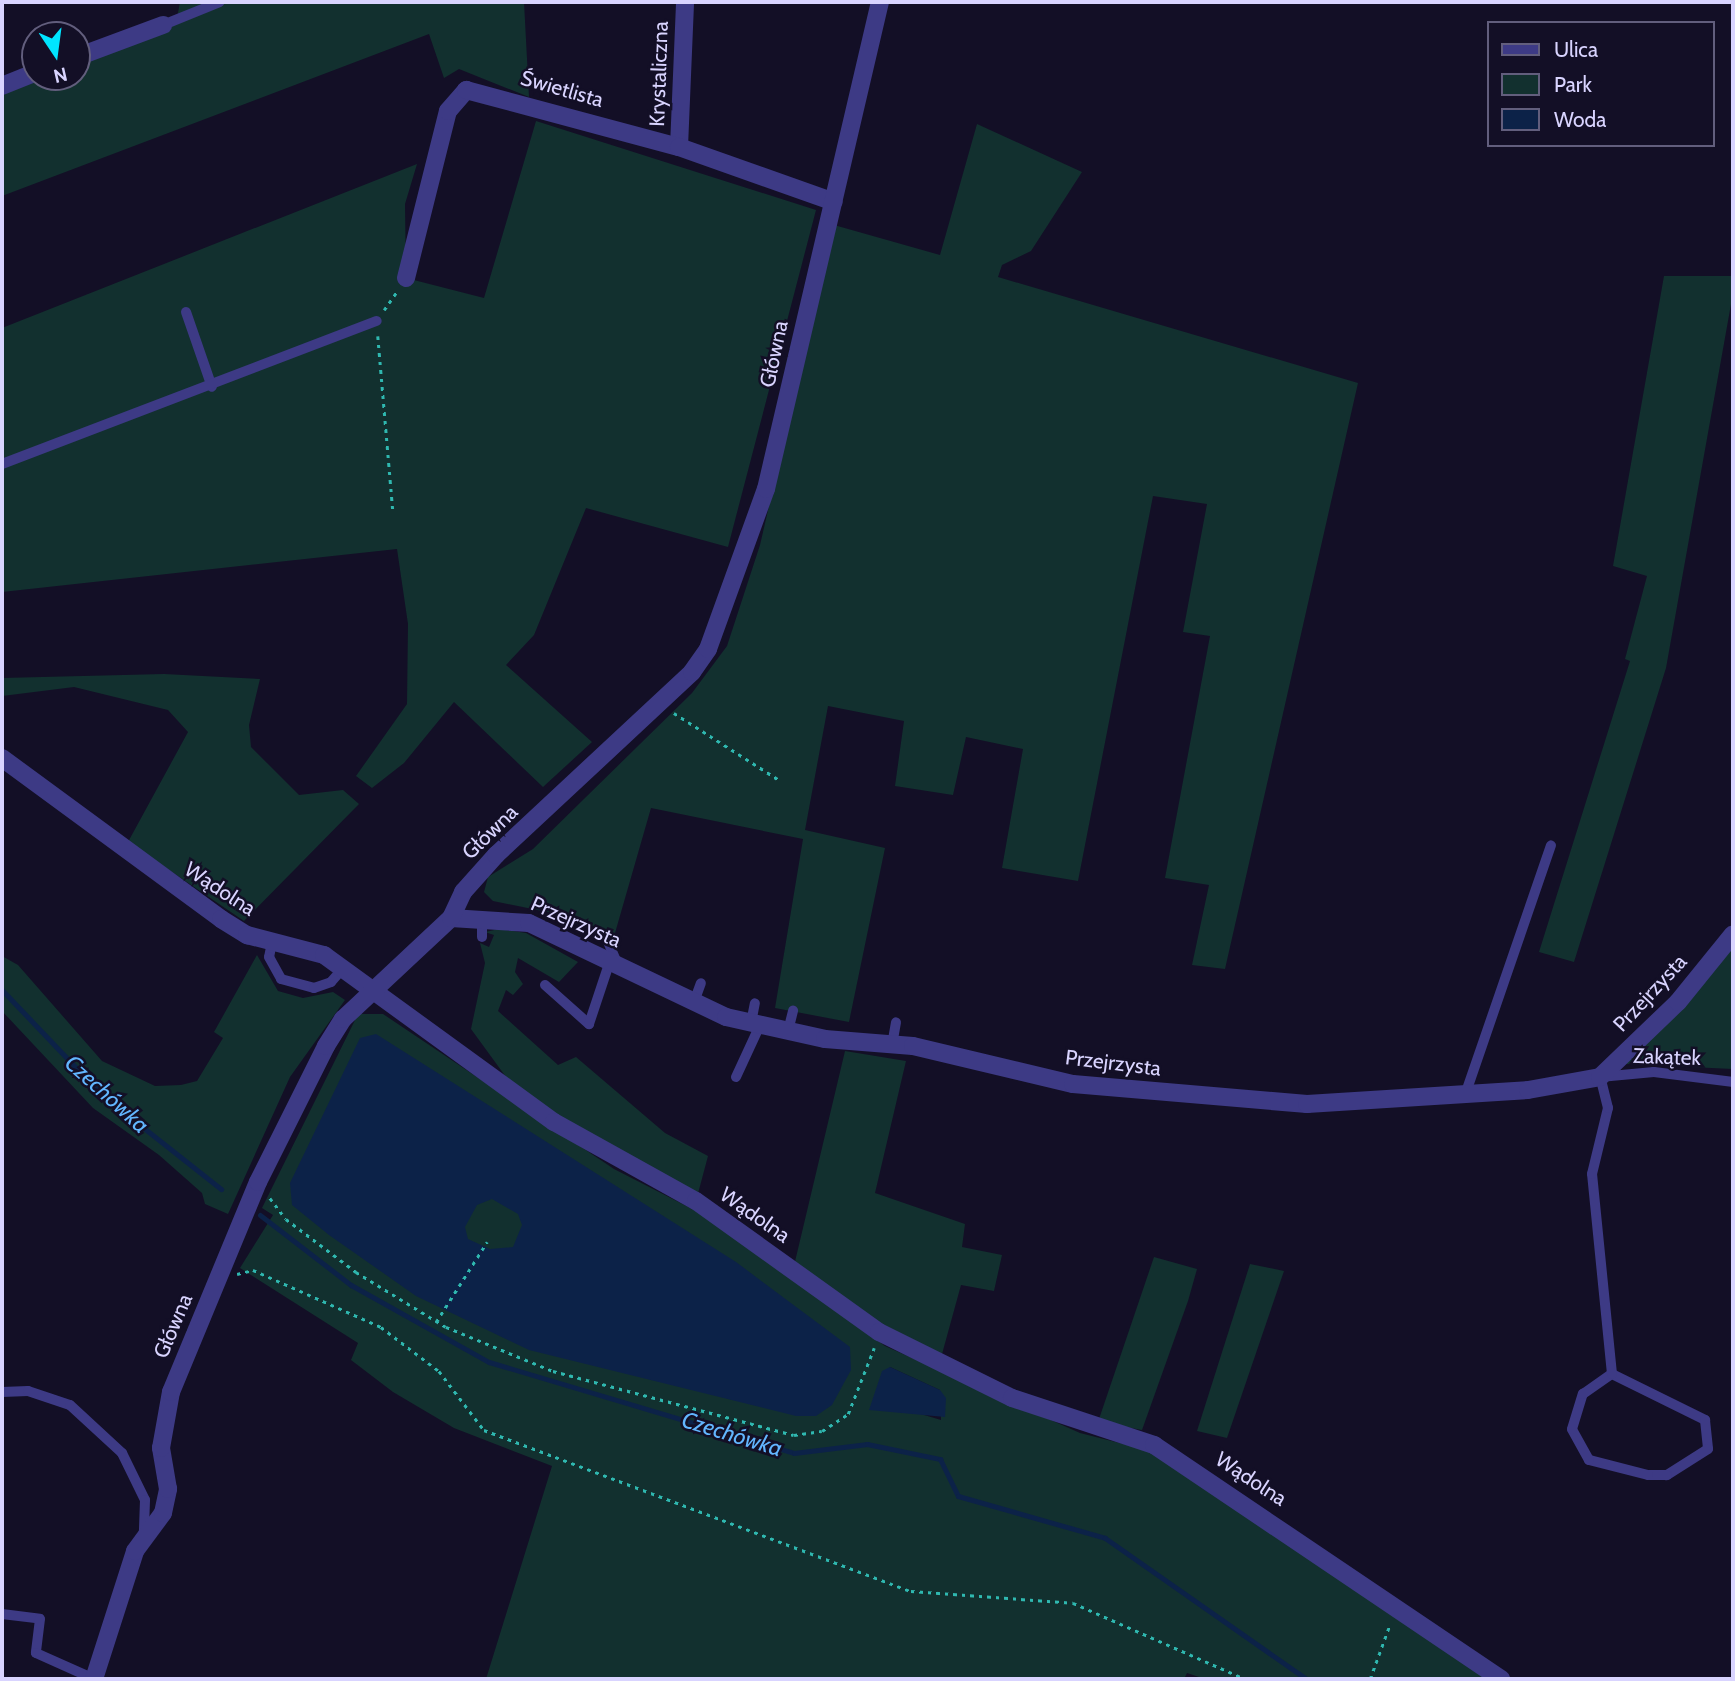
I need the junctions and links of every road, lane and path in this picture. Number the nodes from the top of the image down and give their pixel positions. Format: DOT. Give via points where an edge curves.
graph roads {
  1 [pos="220,2"];
  2 [pos="685,2"];
  3 [pos="880,2"];
  4 [pos="163,24"];
  5 [pos="91,52"];
  6 [pos="21,79"];
  7 [pos="2,86"];
  8 [pos="679,147"];
  9 [pos="834,202"];
  10 [pos="405,278"];
  11 [pos="186,313"];
  12 [pos="377,321"];
  13 [pos="212,387"];
  14 [pos="2,464"];
  15 [pos="393,510"];
  16 [pos="660,702"];
  17 [pos="2,758"];
  18 [pos="779,780"];
  19 [pos="1551,845"];
  20 [pos="451,918"];
  21 [pos="483,918"];
  22 [pos="1733,934"];
  23 [pos="482,937"];
  24 [pos="607,937"];
  25 [pos="272,942"];
  26 [pos="614,963"];
  27 [pos="343,968"];
  28 [pos="701,983"];
  29 [pos="545,985"];
  30 [pos="372,989"];
  31 [pos="694,1002"];
  32 [pos="755,1003"];
  33 [pos="793,1011"];
  34 [pos="896,1022"];
  35 [pos="756,1024"];
  36 [pos="788,1031"];
  37 [pos="892,1045"];
  38 [pos="736,1077"];
  39 [pos="1600,1077"];
  40 [pos="1733,1082"];
  41 [pos="1465,1095"];
  42 [pos="258,1182"];
  43 [pos="486,1242"];
  44 [pos="217,1280"];
  45 [pos="436,1322"];
  46 [pos="879,1332"];
  47 [pos="1612,1374"];
  48 [pos="2,1392"];
  49 [pos="144,1539"];
  50 [pos="1397,1605"];
  51 [pos="2,1614"];
  52 [pos="94,1679"];
  53 [pos="1245,1679"];
  54 [pos="1370,1679"];
  55 [pos="1501,1679"];
  1 -- 4 [label="lane"];
  2 -- 8 [label="street, Krystaliczna"];
  3 -- 9 [label="street, Główna"];
  4 -- 5 [label="street"];
  6 -- 7 [label="street"];
  8 -- 9 [label="street, Świetlista"];
  8 -- 10 [label="street, Świetlista" via="466,90 448,111"];
  9 -- 16 [label="street, Główna" via="766,489 708,649"];
  10 -- 12 [label="path"];
  11 -- 13 [label="lane"];
  12 -- 13 [label="lane"];
  12 -- 15 [label="path"];
  13 -- 14 [label="lane"];
  16 -- 18 [label="path" via="757,772"];
  16 -- 20 [label="street, Główna" via="496,855 463,892"];
  17 -- 25 [label="street, Wądolna" via="221,919"];
  19 -- 41 [label="lane"];
  20 -- 21 [label="street, Przejrzysta"];
  20 -- 30 [label="street, Główna"];
  21 -- 23 [label="lane"];
  21 -- 26 [label="street, Przejrzysta" via="529,923"];
  22 -- 39 [label="street, Przejrzysta" via="1678,1002"];
  24 -- 26 [label="lane"];
  25 -- 27 [label="street, Wądolna" via="324,955"];
  25 -- 27 [label="lane" via="269,957 281,979 314,988 331,982"];
  26 -- 29 [label="lane" via="589,1024"];
  26 -- 31 [label="street, Przejrzysta"];
  27 -- 30 [label="street, Wądolna"];
  28 -- 31 [label="lane"];
  30 -- 42 [label="street, Główna" via="326,1046"];
  30 -- 46 [label="street, Wądolna" via="554,1122 696,1201"];
  31 -- 35 [label="street, Przejrzysta"];
  32 -- 35 [label="lane"];
  33 -- 36 [label="lane"];
  34 -- 37 [label="lane"];
  35 -- 36 [label="street, Przejrzysta"];
  35 -- 38 [label="lane"];
  36 -- 37 [label="street, Przejrzysta"];
  37 -- 41 [label="street, Przejrzysta" via="1073,1083 1266,1103"];
  39 -- 40 [label="lane, Zakątek" via="1654,1072"];
  39 -- 41 [label="street, Przejrzysta"];
  39 -- 47 [label="lane" via="1608,1108 1592,1174"];
  42 -- 44 [label="street, Główna"];
  42 -- 45 [label="path" via="304,1234"];
  43 -- 45 [label="path"];
  44 -- 49 [label="street, Główna" via="171,1392 161,1448 168,1489 163,1513"];
  44 -- 53 [label="path" via="253,1270 381,1327 439,1371 484,1430 911,1591 1073,1603"];
  45 -- 46 [label="path" via="553,1371 794,1434 822,1430 848,1414"];
  46 -- 50 [label="street, Wądolna" via="1012,1398 1154,1445"];
  47 -- 47 [label="lane" via="1583,1394 1572,1429 1590,1460 1667,1475 1708,1449 1705,1420"];
  48 -- 49 [label="lane" via="28,1391 70,1405 122,1453 145,1500"];
  49 -- 52 [label="street, Główna"];
  50 -- 54 [label="path"];
  50 -- 55 [label="street, Wądolna"];
  51 -- 52 [label="lane" via="40,1619 36,1653"];
}
